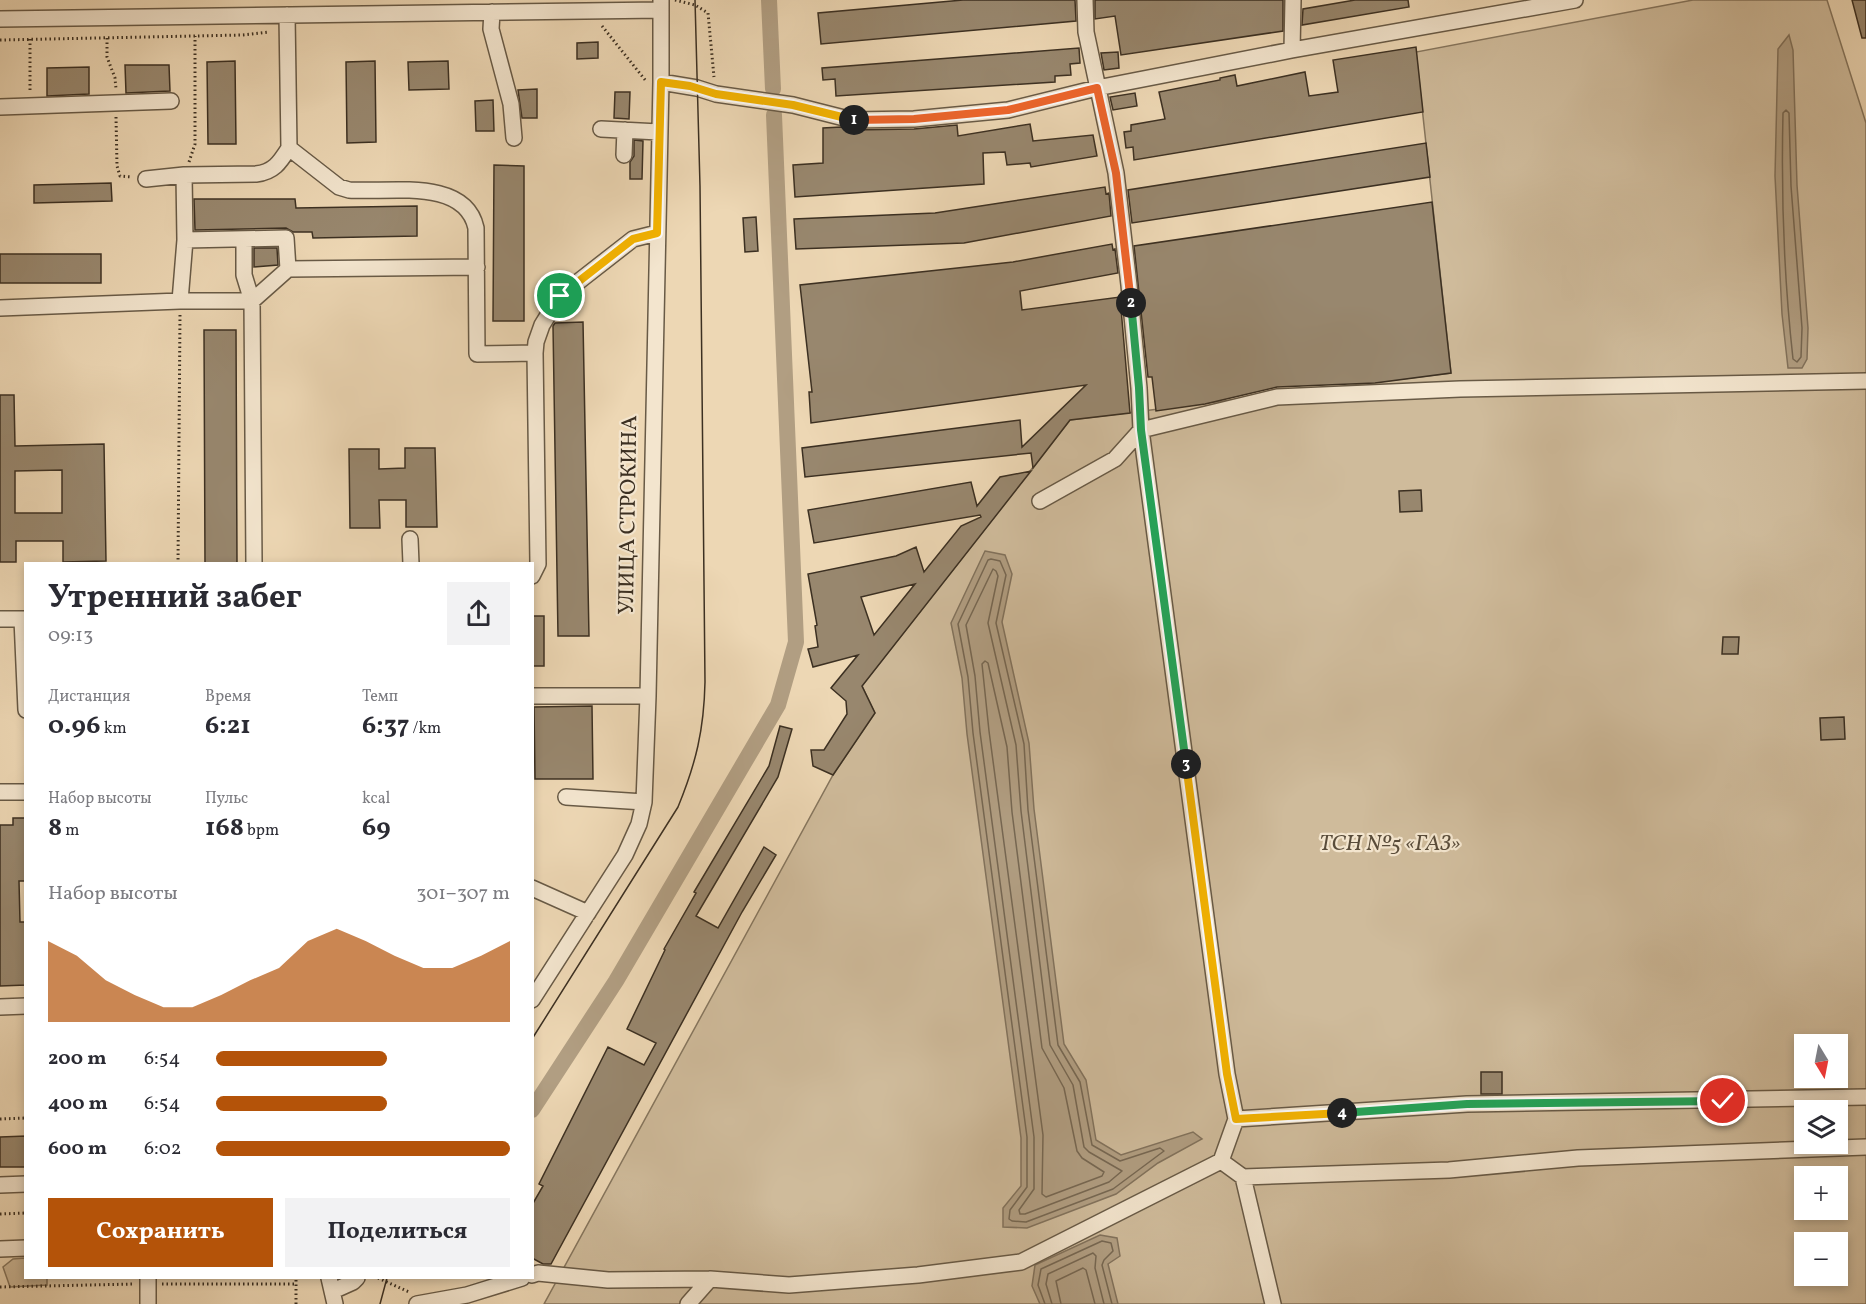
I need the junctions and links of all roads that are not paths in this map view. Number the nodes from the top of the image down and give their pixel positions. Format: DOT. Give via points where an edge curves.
graph roads {
  1 [pos="1085,0"];
  2 [pos="1293,0"];
  3 [pos="1575,0"];
  4 [pos="661,5"];
  5 [pos="386,7"];
  6 [pos="492,12"];
  7 [pos="291,15"];
  8 [pos="0,19"];
  9 [pos="1293,50"];
  10 [pos="661,82"];
  11 [pos="1097,88"];
  12 [pos="171,101"];
  13 [pos="0,107"];
  14 [pos="601,129"];
  15 [pos="625,130"];
  16 [pos="659,132"];
  17 [pos="514,138"];
  18 [pos="289,148"];
  19 [pos="624,155"];
  20 [pos="184,175"];
  21 [pos="146,179"];
  22 [pos="657,233"];
  23 [pos="244,239"];
  24 [pos="185,240"];
  25 [pos="477,267"];
  26 [pos="288,269"];
  27 [pos="180,301"];
  28 [pos="252,301"];
  29 [pos="0,308"];
  30 [pos="535,353"];
  31 [pos="1866,381"];
  32 [pos="1141,430"];
  33 [pos="1040,501"];
  34 [pos="410,539"];
  35 [pos="254,562"];
  36 [pos="411,562"];
  37 [pos="534,572"];
  38 [pos="24,619"];
  39 [pos="0,620"];
  40 [pos="534,696"];
  41 [pos="648,696"];
  42 [pos="0,792"];
  43 [pos="24,792"];
  44 [pos="566,797"];
  45 [pos="644,802"];
  46 [pos="534,889"];
  47 [pos="588,913"];
  48 [pos="534,997"];
  49 [pos="24,1006"];
  50 [pos="0,1007"];
  51 [pos="1866,1097"];
  52 [pos="1236,1119"];
  53 [pos="1866,1146"];
  54 [pos="1221,1161"];
  55 [pos="1243,1177"];
  56 [pos="24,1184"];
  57 [pos="0,1185"];
  58 [pos="24,1248"];
  59 [pos="0,1249"];
  60 [pos="534,1274"];
  61 [pos="148,1279"];
  62 [pos="356,1279"];
  63 [pos="519,1279"];
  64 [pos="710,1279"];
  65 [pos="332,1291"];
  66 [pos="148,1303"];
  67 [pos="417,1304"];
  68 [pos="688,1304"];
  69 [pos="1273,1304"];
  1 -- 11 [label="street" via="1086,32"];
  2 -- 9 [label="street"];
  3 -- 9 [label="street"];
  4 -- 6 [label="street"];
  4 -- 10 [label="street, УЛИЦА СТРОКИНА"];
  5 -- 6 [label="street"];
  5 -- 7 [label="street"];
  6 -- 17 [label="street" via="491,28 511,104"];
  7 -- 8 [label="street"];
  7 -- 18 [label="street"];
  9 -- 11 [label="street"];
  10 -- 11 [label="street" via="793,105 852,120 1008,110"];
  10 -- 16 [label="street, УЛИЦА СТРОКИНА"];
  11 -- 32 [label="street" via="1116,173 1124,232"];
  12 -- 13 [label="street"];
  14 -- 15 [label="street"];
  15 -- 16 [label="street"];
  15 -- 19 [label="street"];
  16 -- 22 [label="street, УЛИЦА СТРОКИНА"];
  18 -- 20 [label="street" via="279,164 266,173"];
  18 -- 25 [label="street" via="339,187 428,191 463,204 474,220"];
  20 -- 21 [label="street"];
  20 -- 24 [label="street"];
  22 -- 30 [label="street" via="633,239 560,296 542,325"];
  22 -- 41 [label="street, УЛИЦА СТРОКИНА"];
  23 -- 24 [label="street"];
  23 -- 26 [label="street" via="286,238"];
  23 -- 28 [label="street" via="244,275"];
  24 -- 27 [label="street"];
  25 -- 26 [label="street"];
  25 -- 30 [label="street" via="477,354"];
  26 -- 28 [label="street"];
  27 -- 28 [label="street"];
  27 -- 29 [label="street"];
  28 -- 35 [label="street"];
  30 -- 37 [label="street" via="538,564"];
  31 -- 32 [label="street" via="1460,389 1277,398"];
  32 -- 33 [label="street" via="1115,459"];
  32 -- 52 [label="street"];
  34 -- 36 [label="street"];
  38 -- 39 [label="street"];
  40 -- 41 [label="street"];
  41 -- 45 [label="street, УЛИЦА СТРОКИНА"];
  42 -- 43 [label="street"];
  44 -- 45 [label="street"];
  45 -- 47 [label="street, УЛИЦА СТРОКИНА" via="625,855"];
  46 -- 47 [label="street"];
  47 -- 48 [label="street, УЛИЦА СТРОКИНА"];
  49 -- 50 [label="street"];
  51 -- 52 [label="street" via="1467,1104"];
  52 -- 54 [label="street"];
  53 -- 55 [label="street" via="1578,1158 1449,1170"];
  54 -- 55 [label="street"];
  54 -- 64 [label="street" via="1021,1262 789,1285"];
  55 -- 69 [label="street"];
  56 -- 57 [label="street"];
  58 -- 59 [label="street"];
  60 -- 64 [label="street" via="608,1280"];
  61 -- 66 [label="street"];
  62 -- 65 [label="street"];
  63 -- 67 [label="street"];
  64 -- 68 [label="street"];
}
